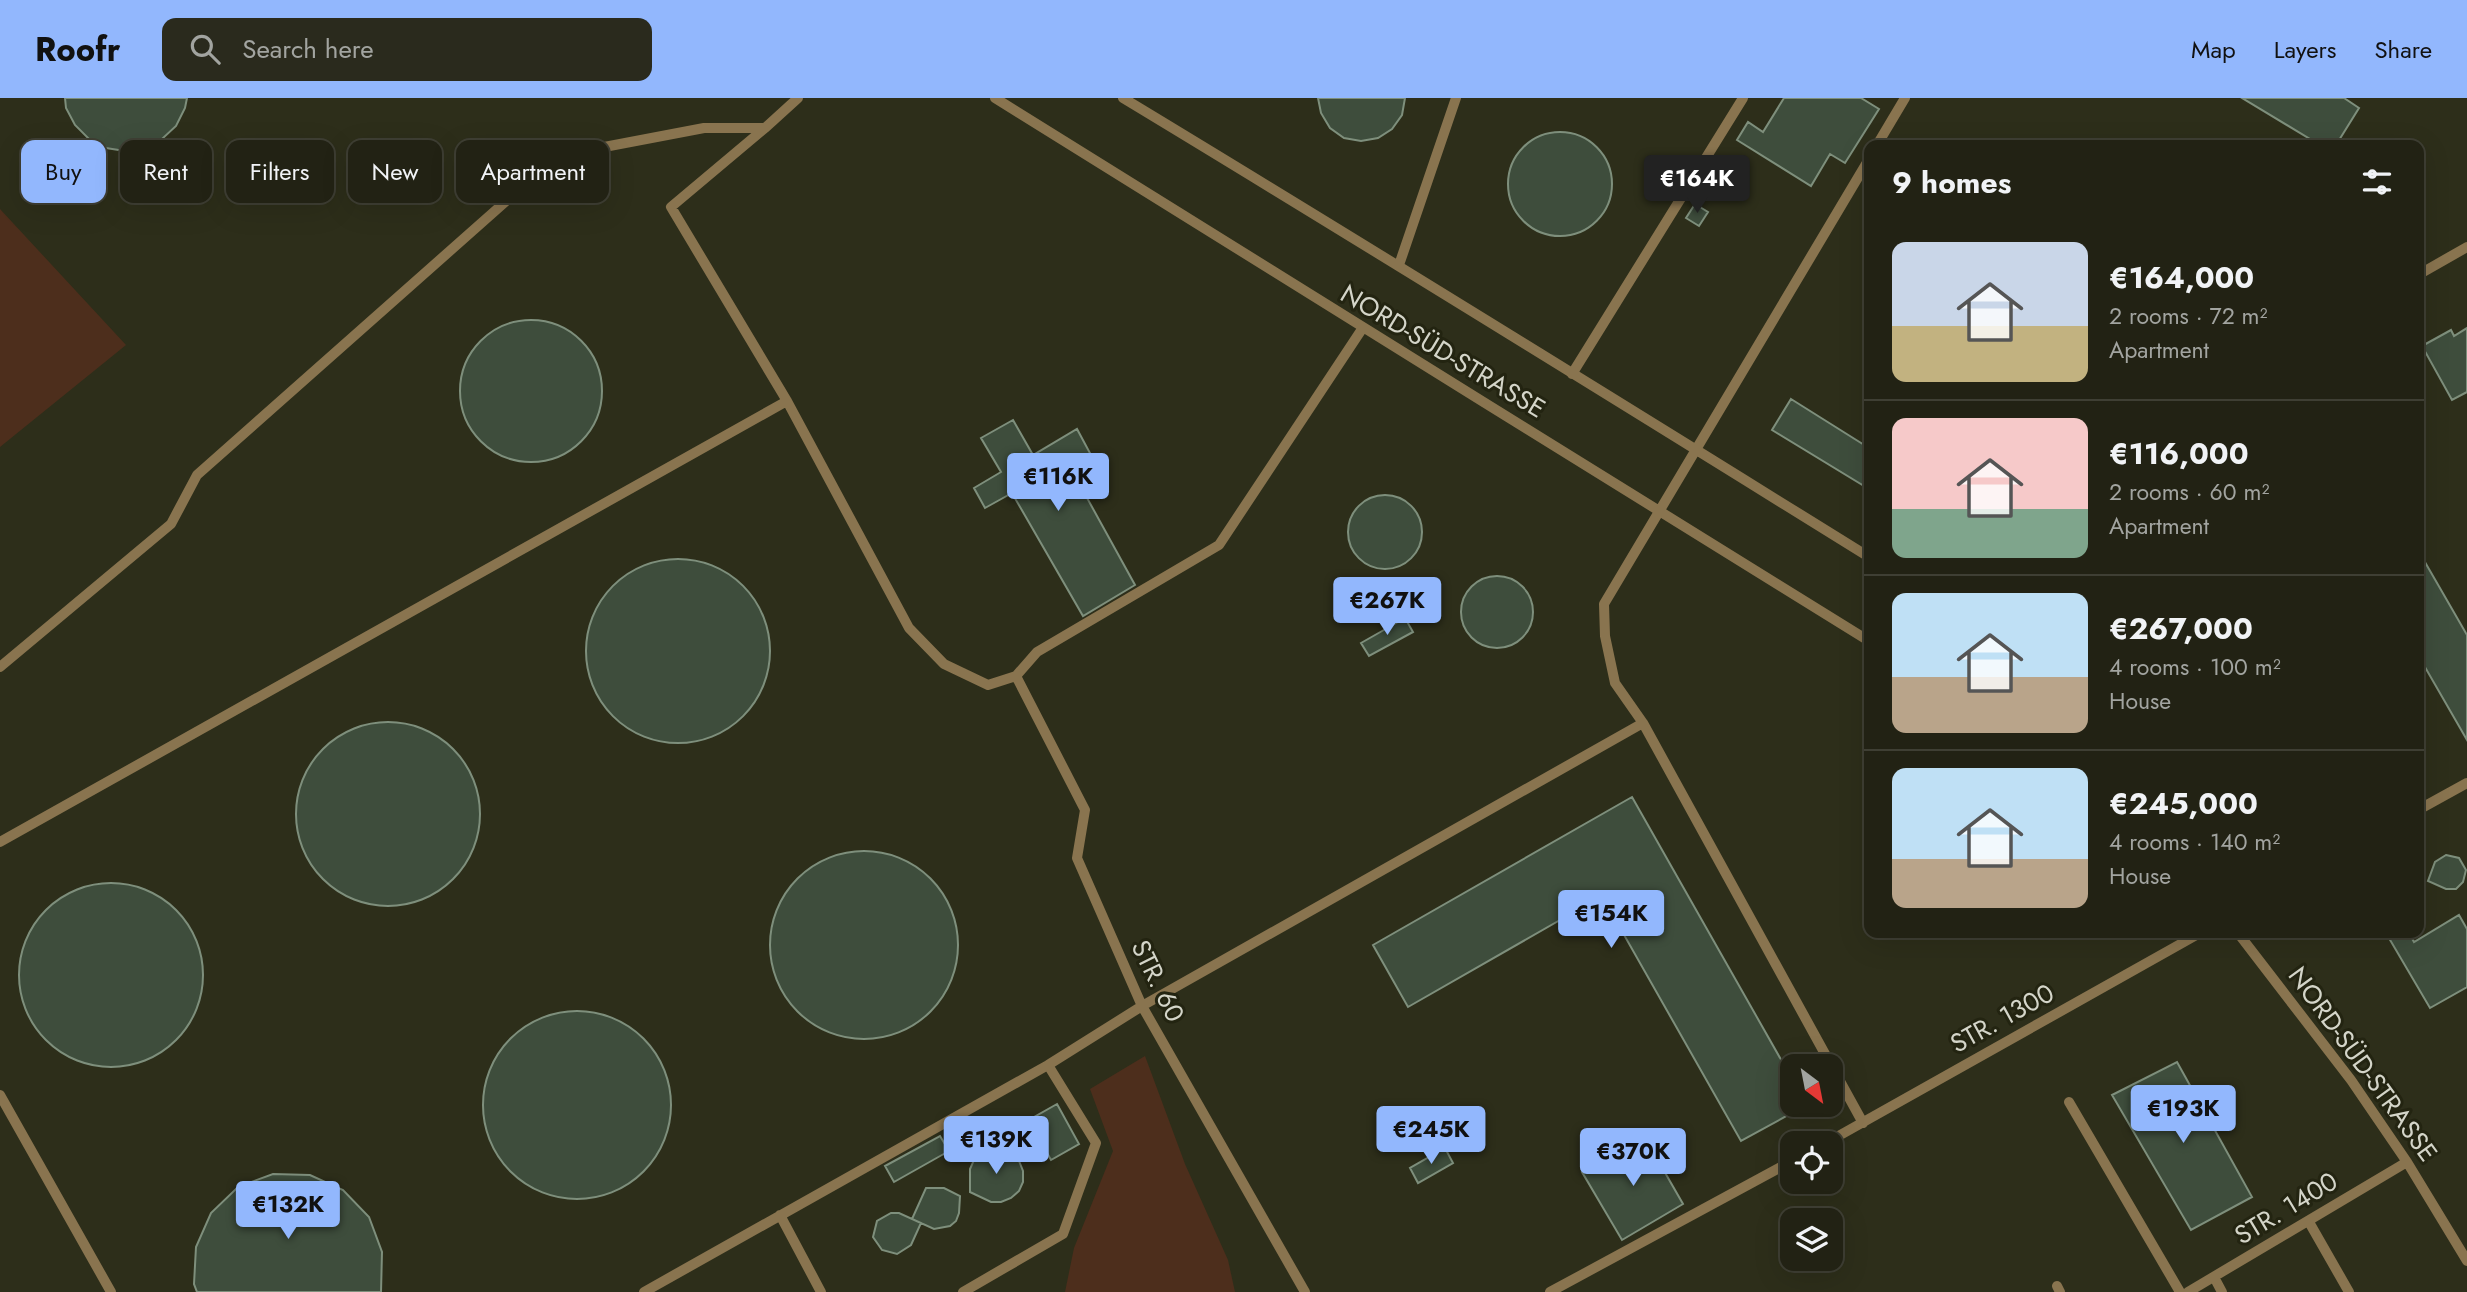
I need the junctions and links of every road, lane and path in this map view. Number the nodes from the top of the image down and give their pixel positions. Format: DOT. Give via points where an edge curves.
graph roads {
  1 [pos="798,98"];
  2 [pos="995,98"];
  3 [pos="1124,98"];
  4 [pos="1456,98"];
  5 [pos="1743,98"];
  6 [pos="1905,98"];
  7 [pos="765,128"];
  8 [pos="1880,140"];
  9 [pos="1864,168"];
  10 [pos="2467,247"];
  11 [pos="1399,265"];
  12 [pos="2424,272"];
  13 [pos="1363,329"];
  14 [pos="1572,374"];
  15 [pos="787,401"];
  16 [pos="1698,450"];
  17 [pos="1660,511"];
  18 [pos="1864,553"];
  19 [pos="1864,637"];
  20 [pos="0,667"];
  21 [pos="1016,676"];
  22 [pos="1643,723"];
  23 [pos="2467,783"];
  24 [pos="2424,807"];
  25 [pos="0,842"];
  26 [pos="2191,938"];
  27 [pos="2242,938"];
  28 [pos="1142,1006"];
  29 [pos="1048,1065"];
  30 [pos="0,1095"];
  31 [pos="2069,1102"];
  32 [pos="1863,1123"];
  33 [pos="1843,1134"];
  34 [pos="2407,1162"];
  35 [pos="1780,1167"];
  36 [pos="780,1215"];
  37 [pos="2309,1222"];
  38 [pos="2467,1261"];
  39 [pos="2214,1278"];
  40 [pos="111,1292"];
  41 [pos="644,1292"];
  42 [pos="821,1292"];
  43 [pos="963,1292"];
  44 [pos="1305,1292"];
  45 [pos="1550,1292"];
  46 [pos="2180,1292"];
  47 [pos="2188,1292"];
  48 [pos="2222,1292"];
  49 [pos="2349,1292"];
  1 -- 7 [label="lane"];
  2 -- 13 [label="lane, NORD-SÜD-STRASSE"];
  3 -- 11 [label="lane"];
  4 -- 11 [label="lane"];
  5 -- 14 [label="lane"];
  6 -- 8 [label="lane"];
  7 -- 15 [label="lane" via="671,207"];
  7 -- 20 [label="lane" via="704,128 557,156 197,475 171,524"];
  9 -- 16 [label="lane"];
  10 -- 12 [label="lane"];
  11 -- 14 [label="lane"];
  13 -- 17 [label="lane, NORD-SÜD-STRASSE"];
  13 -- 21 [label="lane" via="1219,545 1037,652"];
  14 -- 16 [label="lane"];
  15 -- 21 [label="lane" via="909,628 944,664 988,685"];
  15 -- 25 [label="lane"];
  16 -- 17 [label="lane"];
  16 -- 18 [label="lane"];
  17 -- 19 [label="lane, NORD-SÜD-STRASSE"];
  17 -- 22 [label="lane" via="1604,604 1615,683"];
  21 -- 28 [label="lane, STR. 60" via="1085,810 1077,858"];
  22 -- 28 [label="lane"];
  22 -- 32 [label="lane"];
  23 -- 24 [label="lane"];
  26 -- 32 [label="lane, STR. 1300"];
  27 -- 34 [label="lane, NORD-SÜD-STRASSE" via="2351,1080"];
  28 -- 29 [label="lane"];
  28 -- 44 [label="lane, STR. 60"];
  29 -- 36 [label="lane"];
  29 -- 43 [label="lane" via="1096,1143 1063,1234"];
  30 -- 40 [label="lane"];
  31 -- 46 [label="lane"];
  32 -- 33 [label="lane, STR. 1300"];
  34 -- 37 [label="lane, STR. 1400"];
  34 -- 38 [label="lane, NORD-SÜD-STRASSE"];
  35 -- 45 [label="lane"];
  36 -- 41 [label="lane"];
  36 -- 42 [label="lane"];
  37 -- 39 [label="lane, STR. 1400"];
  37 -- 49 [label="lane"];
  39 -- 47 [label="lane, STR. 1400"];
  39 -- 48 [label="lane"];
}
